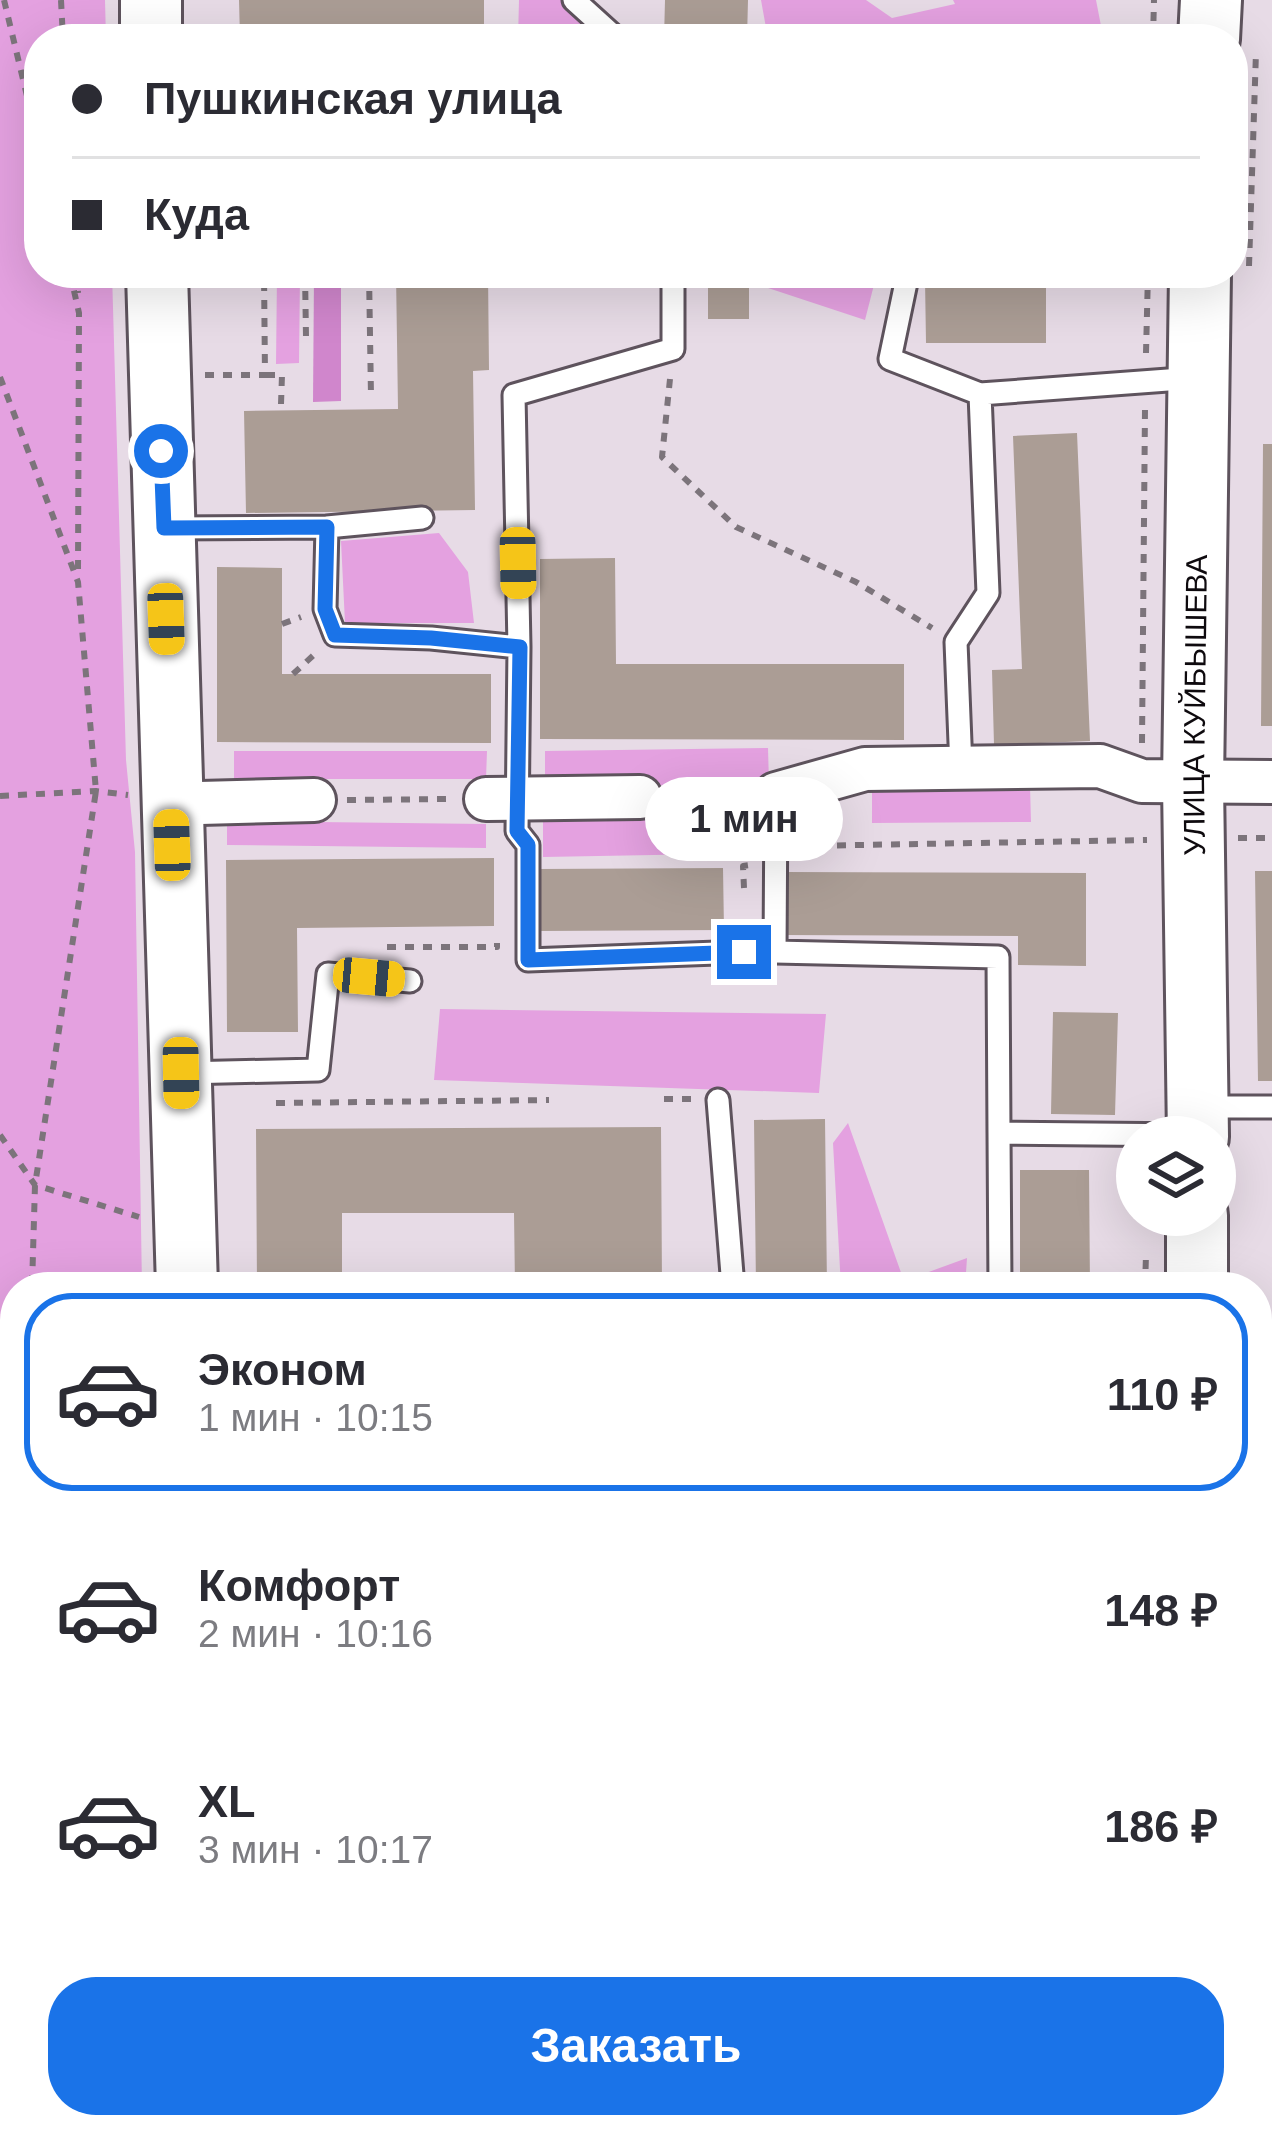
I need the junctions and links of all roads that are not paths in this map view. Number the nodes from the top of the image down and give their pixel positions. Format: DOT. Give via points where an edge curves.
graph roads {
  1 [pos="574,0"];
  2 [pos="600,24"];
  3 [pos="157,288"];
  4 [pos="674,288"];
  5 [pos="905,288"];
  6 [pos="1196,288"];
  7 [pos="1170,380"];
  8 [pos="980,394"];
  9 [pos="422,518"];
  10 [pos="327,527"];
  11 [pos="164,528"];
  12 [pos="520,647"];
  13 [pos="961,768"];
  14 [pos="1272,782"];
  15 [pos="776,794"];
  16 [pos="640,797"];
  17 [pos="170,799"];
  18 [pos="502,799"];
  19 [pos="314,800"];
  20 [pos="1176,801"];
  21 [pos="744,952"];
  22 [pos="410,981"];
  23 [pos="181,1073"];
  24 [pos="718,1100"];
  25 [pos="1272,1107"];
  26 [pos="1197,1116"];
  27 [pos="1236,1116"];
  28 [pos="1116,1129"];
  29 [pos="999,1133"];
  30 [pos="1197,1236"];
  31 [pos="187,1272"];
  32 [pos="732,1272"];
  33 [pos="1000,1272"];
  34 [pos="1197,1272"];
  1 -- 2 [label="lane"];
  3 -- 11 [label="street"];
  4 -- 12 [label="lane" via="673,349 514,395"];
  5 -- 8 [label="lane" via="890,359"];
  6 -- 7 [label="street, УЛИЦА КУЙБЫШЕВА"];
  7 -- 8 [label="lane"];
  7 -- 20 [label="street, УЛИЦА КУЙБЫШЕВА"];
  8 -- 13 [label="lane" via="988,592 956,642"];
  9 -- 10 [label="lane"];
  10 -- 11 [label="lane"];
  10 -- 12 [label="lane" via="325,609 335,635"];
  11 -- 17 [label="street"];
  12 -- 18 [label="lane"];
  13 -- 15 [label="street" via="865,769"];
  13 -- 20 [label="street" via="1100,766"];
  14 -- 20 [label="street"];
  15 -- 29 [label="lane" via="775,952 998,957"];
  16 -- 18 [label="street"];
  17 -- 19 [label="street"];
  17 -- 23 [label="street"];
  18 -- 21 [label="lane" via="528,845 528,960"];
  20 -- 26 [label="street, УЛИЦА КУЙБЫШЕВА"];
  22 -- 23 [label="lane" via="328,974 318,1070"];
  23 -- 31 [label="street"];
  24 -- 32 [label="lane"];
  25 -- 27 [label="lane"];
  28 -- 29 [label="lane"];
  29 -- 33 [label="lane"];
  30 -- 34 [label="street"];
}
